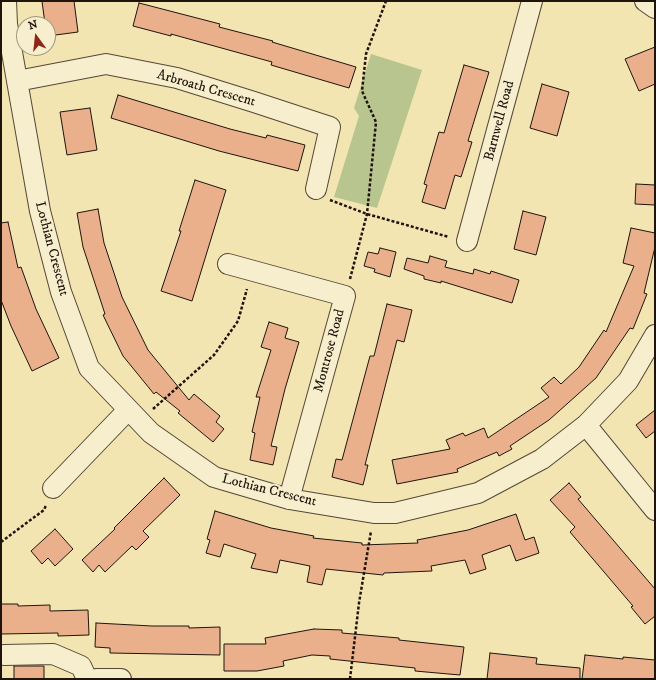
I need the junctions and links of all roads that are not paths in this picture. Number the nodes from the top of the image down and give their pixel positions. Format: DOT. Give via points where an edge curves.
graph roads {
  1 [pos="6,1"];
  2 [pos="532,1"];
  3 [pos="644,1"];
  4 [pos="655,8"];
  5 [pos="17,81"];
  6 [pos="316,189"];
  7 [pos="467,242"];
  8 [pos="228,264"];
  9 [pos="655,335"];
  10 [pos="133,416"];
  11 [pos="586,425"];
  12 [pos="53,488"];
  13 [pos="289,499"];
  14 [pos="655,510"];
  15 [pos="4,655"];
  16 [pos="87,679"];
  17 [pos="96,679"];
  18 [pos="121,679"];
  1 -- 5 [label="street, Lothian Crescent" via="7,24"];
  2 -- 7 [label="street, Barnwell Road"];
  3 -- 4 [label="street"];
  5 -- 6 [label="street, Arbroath Crescent" via="106,64 177,78 330,127"];
  5 -- 10 [label="street, Lothian Crescent" via="40,211 61,292 89,368"];
  8 -- 13 [label="street, Montrose Road" via="345,296"];
  9 -- 11 [label="street, Lothian Crescent" via="628,381"];
  10 -- 12 [label="street"];
  10 -- 13 [label="street, Lothian Crescent" via="151,433 214,477"];
  11 -- 13 [label="street, Lothian Crescent" via="542,460 478,493 395,513 374,513"];
  11 -- 14 [label="street"];
  15 -- 16 [label="street" via="53,654 81,666"];
  17 -- 18 [label="street"];
}
